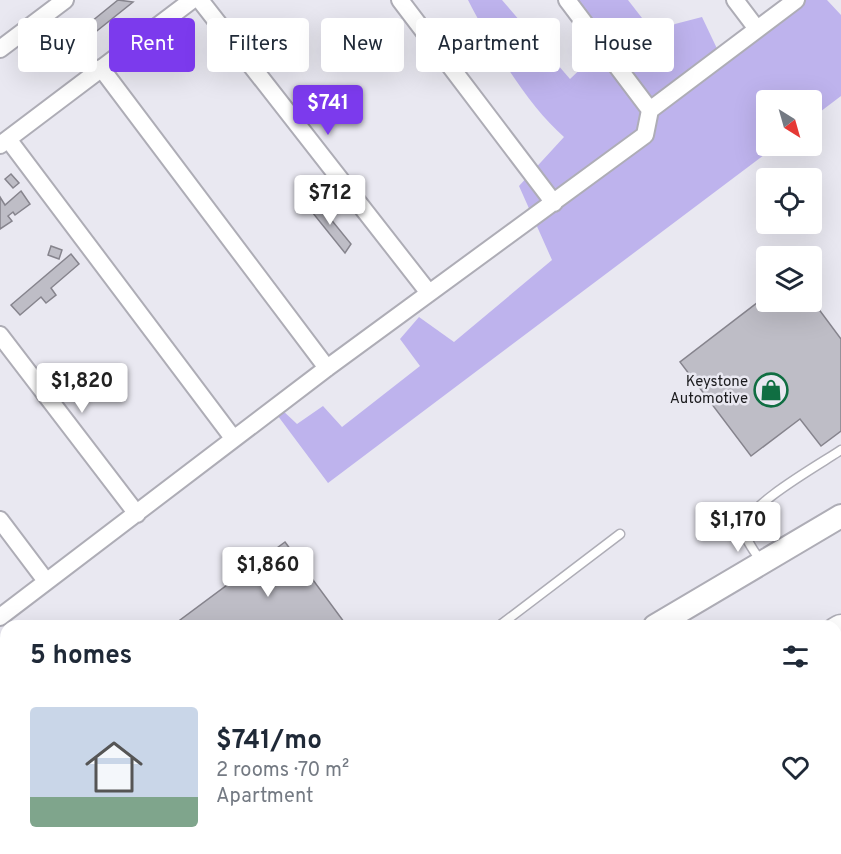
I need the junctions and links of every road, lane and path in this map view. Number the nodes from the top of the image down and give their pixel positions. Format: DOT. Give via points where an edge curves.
graph roads {
  1 [pos="65,0"];
  2 [pos="192,0"];
  3 [pos="200,0"];
  4 [pos="400,0"];
  5 [pos="567,0"];
  6 [pos="735,0"];
  7 [pos="796,0"];
  8 [pos="757,29"];
  9 [pos="0,49"];
  10 [pos="101,68"];
  11 [pos="650,110"];
  12 [pos="4,142"];
  13 [pos="554,203"];
  14 [pos="429,293"];
  15 [pos="0,335"];
  16 [pos="327,368"];
  17 [pos="233,438"];
  18 [pos="841,450"];
  19 [pos="137,514"];
  20 [pos="841,516"];
  21 [pos="0,520"];
  22 [pos="620,534"];
  23 [pos="761,563"];
  24 [pos="46,581"];
  25 [pos="0,617"];
  26 [pos="507,620"];
  27 [pos="664,620"];
  1 -- 9 [label="street"];
  2 -- 10 [label="street"];
  3 -- 14 [label="street"];
  4 -- 13 [label="street"];
  5 -- 11 [label="street"];
  6 -- 8 [label="street"];
  7 -- 8 [label="street"];
  8 -- 11 [label="street"];
  10 -- 12 [label="street"];
  10 -- 16 [label="street"];
  11 -- 13 [label="street" via="645,135"];
  12 -- 17 [label="street"];
  13 -- 14 [label="street"];
  14 -- 16 [label="street"];
  15 -- 19 [label="street"];
  16 -- 17 [label="street"];
  17 -- 19 [label="street"];
  18 -- 23 [label="lane" via="760,505 746,521 745,534"];
  19 -- 24 [label="street"];
  20 -- 23 [label="main road"];
  21 -- 24 [label="street"];
  22 -- 26 [label="lane"];
  23 -- 27 [label="main road"];
  24 -- 25 [label="street"];
}
